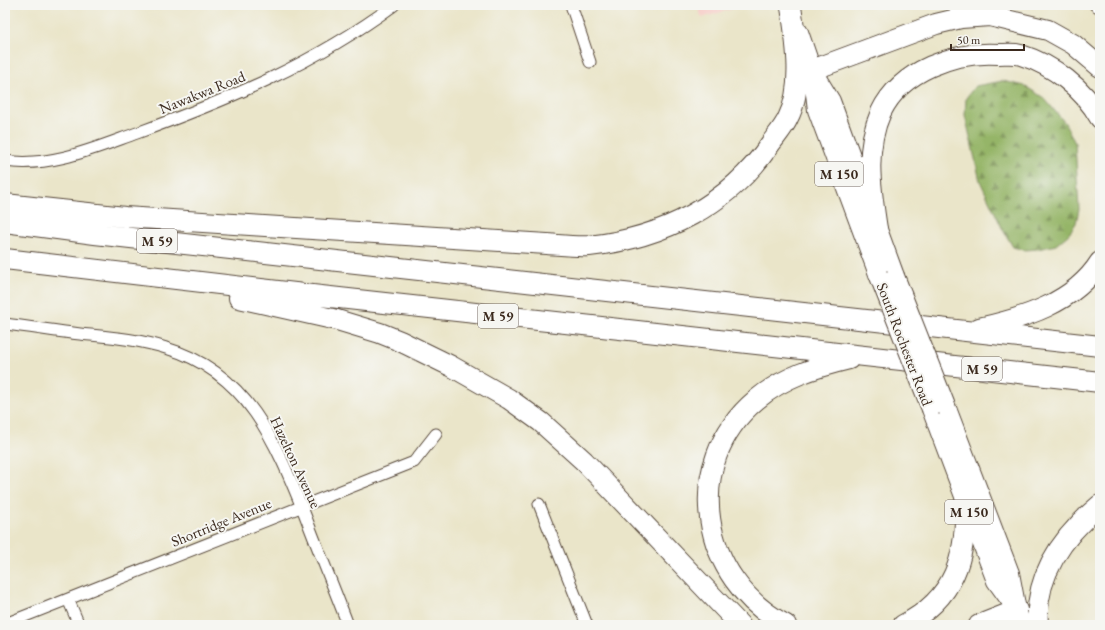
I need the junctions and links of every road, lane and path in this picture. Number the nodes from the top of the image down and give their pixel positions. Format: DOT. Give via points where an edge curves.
graph roads {
  1 [pos="394,5"];
  2 [pos="571,5"];
  3 [pos="1095,5"];
  4 [pos="791,6"];
  5 [pos="1100,8"];
  6 [pos="590,62"];
  7 [pos="1100,67"];
  8 [pos="812,70"];
  9 [pos="1100,118"];
  10 [pos="5,161"];
  11 [pos="5,204"];
  12 [pos="5,222"];
  13 [pos="877,229"];
  14 [pos="5,258"];
  15 [pos="1100,262"];
  16 [pos="132,274"];
  17 [pos="5,324"];
  18 [pos="959,331"];
  19 [pos="1100,346"];
  20 [pos="864,356"];
  21 [pos="1100,382"];
  22 [pos="436,434"];
  23 [pos="965,502"];
  24 [pos="539,504"];
  25 [pos="1100,505"];
  26 [pos="301,506"];
  27 [pos="68,599"];
  28 [pos="1020,618"];
  29 [pos="5,624"];
  30 [pos="79,625"];
  31 [pos="348,625"];
  32 [pos="587,625"];
  33 [pos="740,625"];
  34 [pos="786,625"];
  35 [pos="903,625"];
  36 [pos="979,625"];
  37 [pos="1038,625"];
  1 -- 10 [label="street, Nawakwa Road" via="304,63 224,100 116,141 67,156 34,162"];
  2 -- 6 [label="street"];
  3 -- 5 [label="street"];
  4 -- 8 [label="main road, South Rochester Road / M 150"];
  4 -- 11 [label="highway" via="797,64 795,92 789,118 763,155 730,190 694,215 651,234 588,246 125,217"];
  7 -- 8 [label="highway" via="1073,44 1048,30 990,16 961,18 936,24"];
  8 -- 13 [label="main road, South Rochester Road / M 150" via="831,101"];
  8 -- 23 [label="main road, South Rochester Road / M 150, bridge" via="817,110"];
  9 -- 13 [label="highway" via="1082,94 1064,77 1043,64 1019,55 988,53 960,57 933,65 910,77 894,93 882,111 873,134 870,183"];
  12 -- 18 [label="highway, M 59"];
  13 -- 28 [label="main road, South Rochester Road / M 150, bridge" via="1010,573"];
  14 -- 16 [label="highway, M 59"];
  15 -- 18 [label="highway" via="1075,289 1046,307 1007,321"];
  16 -- 20 [label="highway, M 59"];
  16 -- 33 [label="highway" via="338,320 380,333 451,366 509,399 540,422 584,461"];
  17 -- 26 [label="street, Hazelton Avenue" via="144,342 178,352 207,367 236,389 257,414 275,445"];
  18 -- 19 [label="highway, M 59"];
  20 -- 21 [label="highway, M 59"];
  20 -- 34 [label="highway" via="812,369 767,391 743,412 730,430 712,471 709,495 711,525 725,567 736,585 753,603"];
  22 -- 26 [label="street, Shortridge Avenue" via="414,462"];
  23 -- 28 [label="main road, South Rochester Road / M 150" via="996,581"];
  23 -- 35 [label="highway" via="966,532 962,556 950,582 936,601 917,618"];
  24 -- 32 [label="street"];
  25 -- 37 [label="highway" via="1071,532 1044,575 1038,597"];
  26 -- 27 [label="street, Shortridge Avenue"];
  26 -- 31 [label="street, Hazelton Avenue"];
  27 -- 29 [label="street, Shortridge Avenue"];
  27 -- 30 [label="street"];
  28 -- 36 [label="highway"];
}
